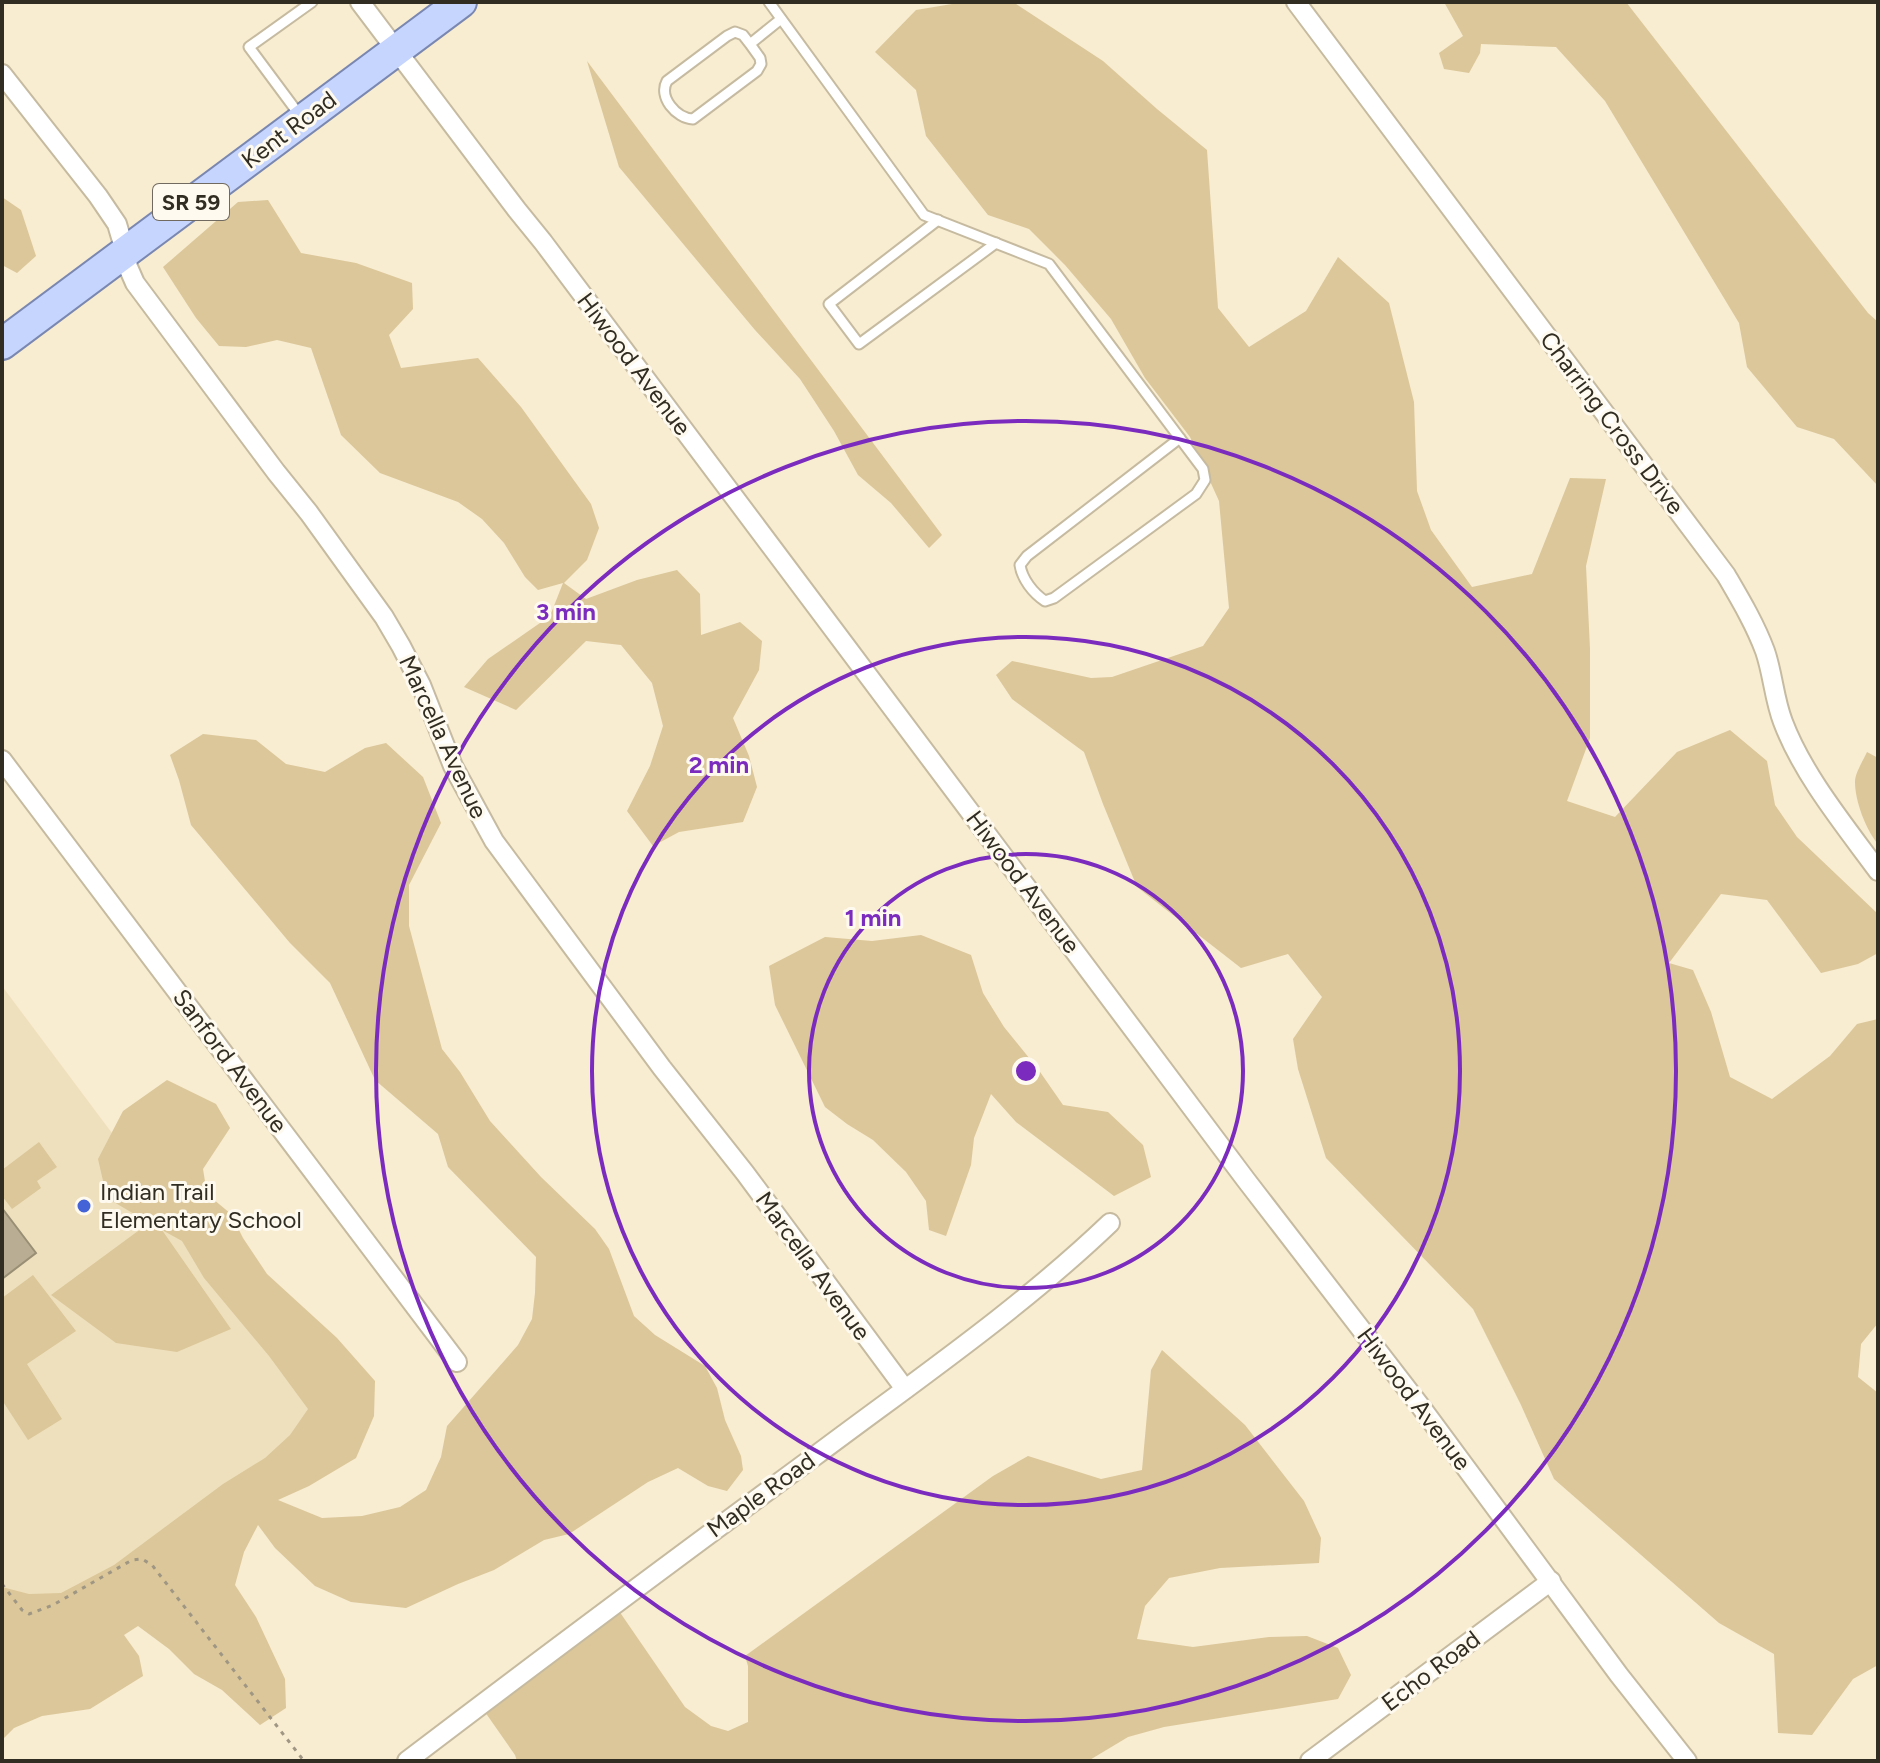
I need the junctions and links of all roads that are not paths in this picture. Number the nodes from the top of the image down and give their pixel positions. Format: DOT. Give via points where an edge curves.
graph roads {
  1 [pos="312,2"];
  2 [pos="360,2"];
  3 [pos="461,2"];
  4 [pos="769,2"];
  5 [pos="1296,2"];
  6 [pos="781,19"];
  7 [pos="750,44"];
  8 [pos="396,50"];
  9 [pos="2,74"];
  10 [pos="303,119"];
  11 [pos="938,220"];
  12 [pos="996,243"];
  13 [pos="125,251"];
  14 [pos="2,344"];
  15 [pos="1180,438"];
  16 [pos="2,760"];
  17 [pos="1878,871"];
  18 [pos="1110,1223"];
  19 [pos="457,1362"];
  20 [pos="905,1389"];
  21 [pos="1551,1581"];
  22 [pos="407,1761"];
  23 [pos="1310,1761"];
  24 [pos="1687,1761"];
  1 -- 10 [label="lane" via="249,47"];
  2 -- 8 [label="street, Hiwood Avenue"];
  3 -- 8 [label="main road, Kent Road / SR 59"];
  4 -- 6 [label="lane"];
  5 -- 17 [label="street, Charring Cross Drive" via="1726,575 1765,651 1783,724"];
  6 -- 7 [label="lane"];
  6 -- 11 [label="lane" via="924,215"];
  7 -- 7 [label="lane" via="735,32 667,81 665,96 678,114 693,119 757,71 760,58"];
  8 -- 10 [label="main road, Kent Road / SR 59"];
  8 -- 21 [label="street, Hiwood Avenue"];
  9 -- 13 [label="street, Marcella Avenue" via="98,196 117,224"];
  10 -- 13 [label="main road, Kent Road / SR 59"];
  11 -- 12 [label="lane"];
  11 -- 12 [label="lane" via="829,304 859,344"];
  12 -- 15 [label="lane" via="1049,264"];
  13 -- 14 [label="main road, Kent Road / SR 59"];
  13 -- 20 [label="street, Marcella Avenue" via="135,283 384,617 494,841"];
  15 -- 15 [label="lane" via="1203,469 1205,480 1196,494 1054,598 1045,601 1037,595 1021,574 1027,556"];
  16 -- 19 [label="street, Sanford Avenue"];
  18 -- 20 [label="street, Maple Road"];
  20 -- 22 [label="street, Maple Road"];
  21 -- 23 [label="street, Echo Road"];
  21 -- 24 [label="street, Hiwood Avenue"];
}
